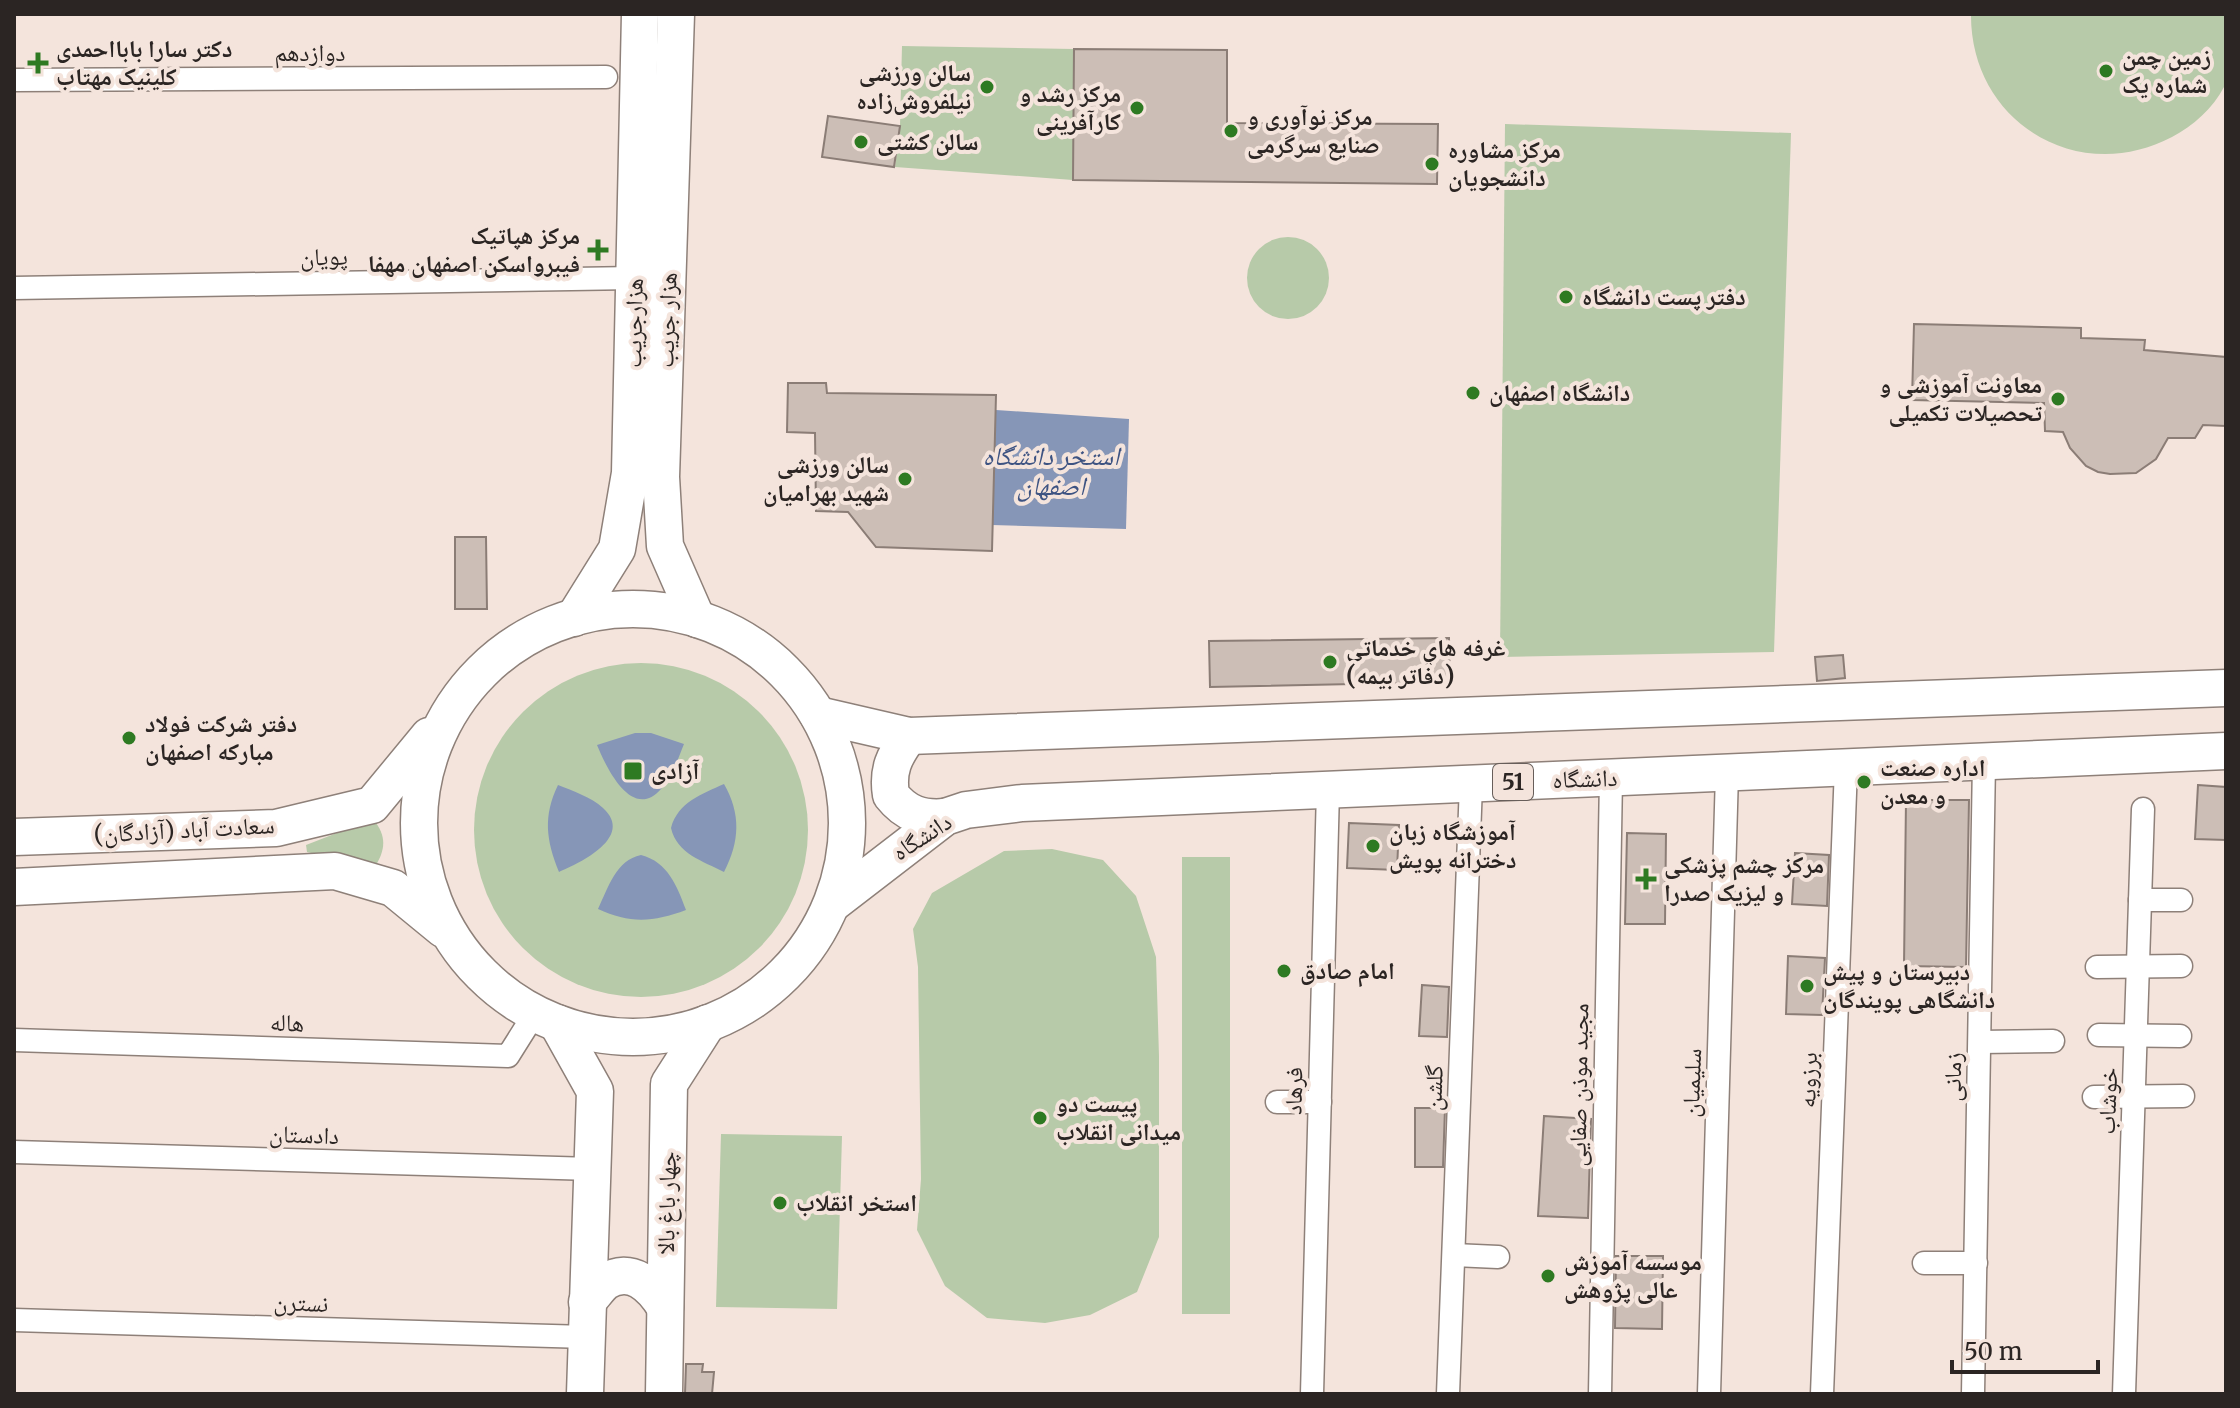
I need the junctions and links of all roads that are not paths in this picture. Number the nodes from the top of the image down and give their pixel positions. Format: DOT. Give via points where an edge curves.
graph roads {
  1 [pos="640,14"];
  2 [pos="676,14"];
  3 [pos="606,77"];
  4 [pos="14,80"];
  5 [pos="655,137"];
  6 [pos="635,278"];
  7 [pos="14,288"];
  8 [pos="574,618"];
  9 [pos="697,619"];
  10 [pos="2226,688"];
  11 [pos="450,710"];
  12 [pos="818,715"];
  13 [pos="909,736"];
  14 [pos="2226,751"];
  15 [pos="1984,762"];
  16 [pos="1846,767"];
  17 [pos="1727,773"];
  18 [pos="1611,778"];
  19 [pos="1471,784"];
  20 [pos="1328,790"];
  21 [pos="372,805"];
  22 [pos="2143,809"];
  23 [pos="945,817"];
  24 [pos="14,837"];
  25 [pos="371,882"];
  26 [pos="14,887"];
  27 [pos="2140,900"];
  28 [pos="2181,900"];
  29 [pos="832,904"];
  30 [pos="449,934"];
  31 [pos="2181,966"];
  32 [pos="2097,967"];
  33 [pos="2138,967"];
  34 [pos="546,1018"];
  35 [pos="708,1023"];
  36 [pos="2099,1035"];
  37 [pos="2136,1036"];
  38 [pos="2180,1036"];
  39 [pos="14,1040"];
  40 [pos="2053,1041"];
  41 [pos="1980,1042"];
  42 [pos="2183,1096"];
  43 [pos="2094,1097"];
  44 [pos="2134,1098"];
  45 [pos="1277,1102"];
  46 [pos="1320,1102"];
  47 [pos="14,1152"];
  48 [pos="592,1169"];
  49 [pos="1454,1255"];
  50 [pos="1498,1257"];
  51 [pos="1924,1263"];
  52 [pos="1976,1263"];
  53 [pos="665,1307"];
  54 [pos="14,1320"];
  55 [pos="587,1320"];
  56 [pos="585,1394"];
  57 [pos="664,1394"];
  58 [pos="1312,1394"];
  59 [pos="1448,1394"];
  60 [pos="1600,1394"];
  61 [pos="1709,1394"];
  62 [pos="1822,1394"];
  63 [pos="1973,1394"];
  64 [pos="2124,1394"];
  1 -- 5 [label="main road, هزارجریب"];
  2 -- 5 [label="main road, هزار جریب"];
  3 -- 4 [label="street, دوازدهم"];
  5 -- 6 [label="main road, هزارجریب"];
  5 -- 9 [label="main road, هزار جریب" via="665,546"];
  6 -- 7 [label="street, پویان"];
  6 -- 8 [label="main road, هزارجریب" via="630,473 617,549"];
  8 -- 9 [label="main road" via="614,610"];
  8 -- 11 [label="main road" via="503,653"];
  9 -- 12 [label="main road" via="766,656"];
  10 -- 13 [label="main road"];
  11 -- 21 [label="main road"];
  11 -- 30 [label="main road" via="422,783 418,822 428,886"];
  12 -- 13 [label="main road"];
  12 -- 29 [label="main road" via="835,750 846,801 843,866"];
  13 -- 23 [label="main road" via="893,758 891,795 909,812"];
  14 -- 15 [label="main road, دانشگاه / 51"];
  15 -- 16 [label="main road, دانشگاه / 51"];
  15 -- 41 [label="street, زمانی"];
  16 -- 17 [label="main road, دانشگاه / 51"];
  16 -- 62 [label="street, برزویه"];
  17 -- 18 [label="main road, دانشگاه / 51"];
  17 -- 61 [label="street, سلیمیان"];
  18 -- 19 [label="main road, دانشگاه / 51"];
  18 -- 60 [label="street, مجید موذن صفایی"];
  19 -- 20 [label="main road, دانشگاه / 51"];
  19 -- 49 [label="street, گلشن"];
  20 -- 23 [label="main road, دانشگاه / 51" via="1022,803"];
  20 -- 46 [label="street, فرهاد"];
  21 -- 24 [label="main road, سعادت آباد (آزادگان)" via="276,828"];
  21 -- 25 [label="main road" via="387,808 399,824 401,847 393,868"];
  22 -- 27 [label="street, خوشاب"];
  23 -- 29 [label="main road, دانشگاه / 51"];
  25 -- 26 [label="main road, سعادت آباد (آزادگان)" via="335,871"];
  25 -- 30 [label="main road, سعادت آباد (آزادگان)" via="393,888"];
  27 -- 28 [label="street"];
  27 -- 33 [label="street, خوشاب"];
  29 -- 35 [label="main road" via="811,943 782,976 748,1004"];
  30 -- 34 [label="main road" via="501,992"];
  31 -- 33 [label="street"];
  32 -- 33 [label="street"];
  33 -- 37 [label="street, خوشاب"];
  34 -- 35 [label="main road" via="594,1033 633,1037"];
  34 -- 39 [label="street, هاله" via="508,1056"];
  34 -- 48 [label="main road" via="595,1091"];
  35 -- 53 [label="main road, چهار باغ بالا" via="669,1084"];
  36 -- 37 [label="street"];
  37 -- 38 [label="street"];
  37 -- 44 [label="street, خوشاب"];
  40 -- 41 [label="street"];
  41 -- 52 [label="street, زمانی"];
  42 -- 44 [label="street"];
  43 -- 44 [label="street"];
  44 -- 64 [label="street, خوشاب"];
  45 -- 46 [label="street"];
  46 -- 58 [label="street, فرهاد"];
  47 -- 48 [label="street, دادستان"];
  48 -- 55 [label="main road"];
  49 -- 50 [label="street"];
  49 -- 59 [label="street, گلشن"];
  51 -- 52 [label="street"];
  52 -- 63 [label="street, زمانی"];
  53 -- 55 [label="main road" via="640,1278 620,1277 605,1282"];
  53 -- 57 [label="main road, چهار باغ بالا"];
  54 -- 55 [label="street, نسترن"];
  55 -- 56 [label="main road"];
}
